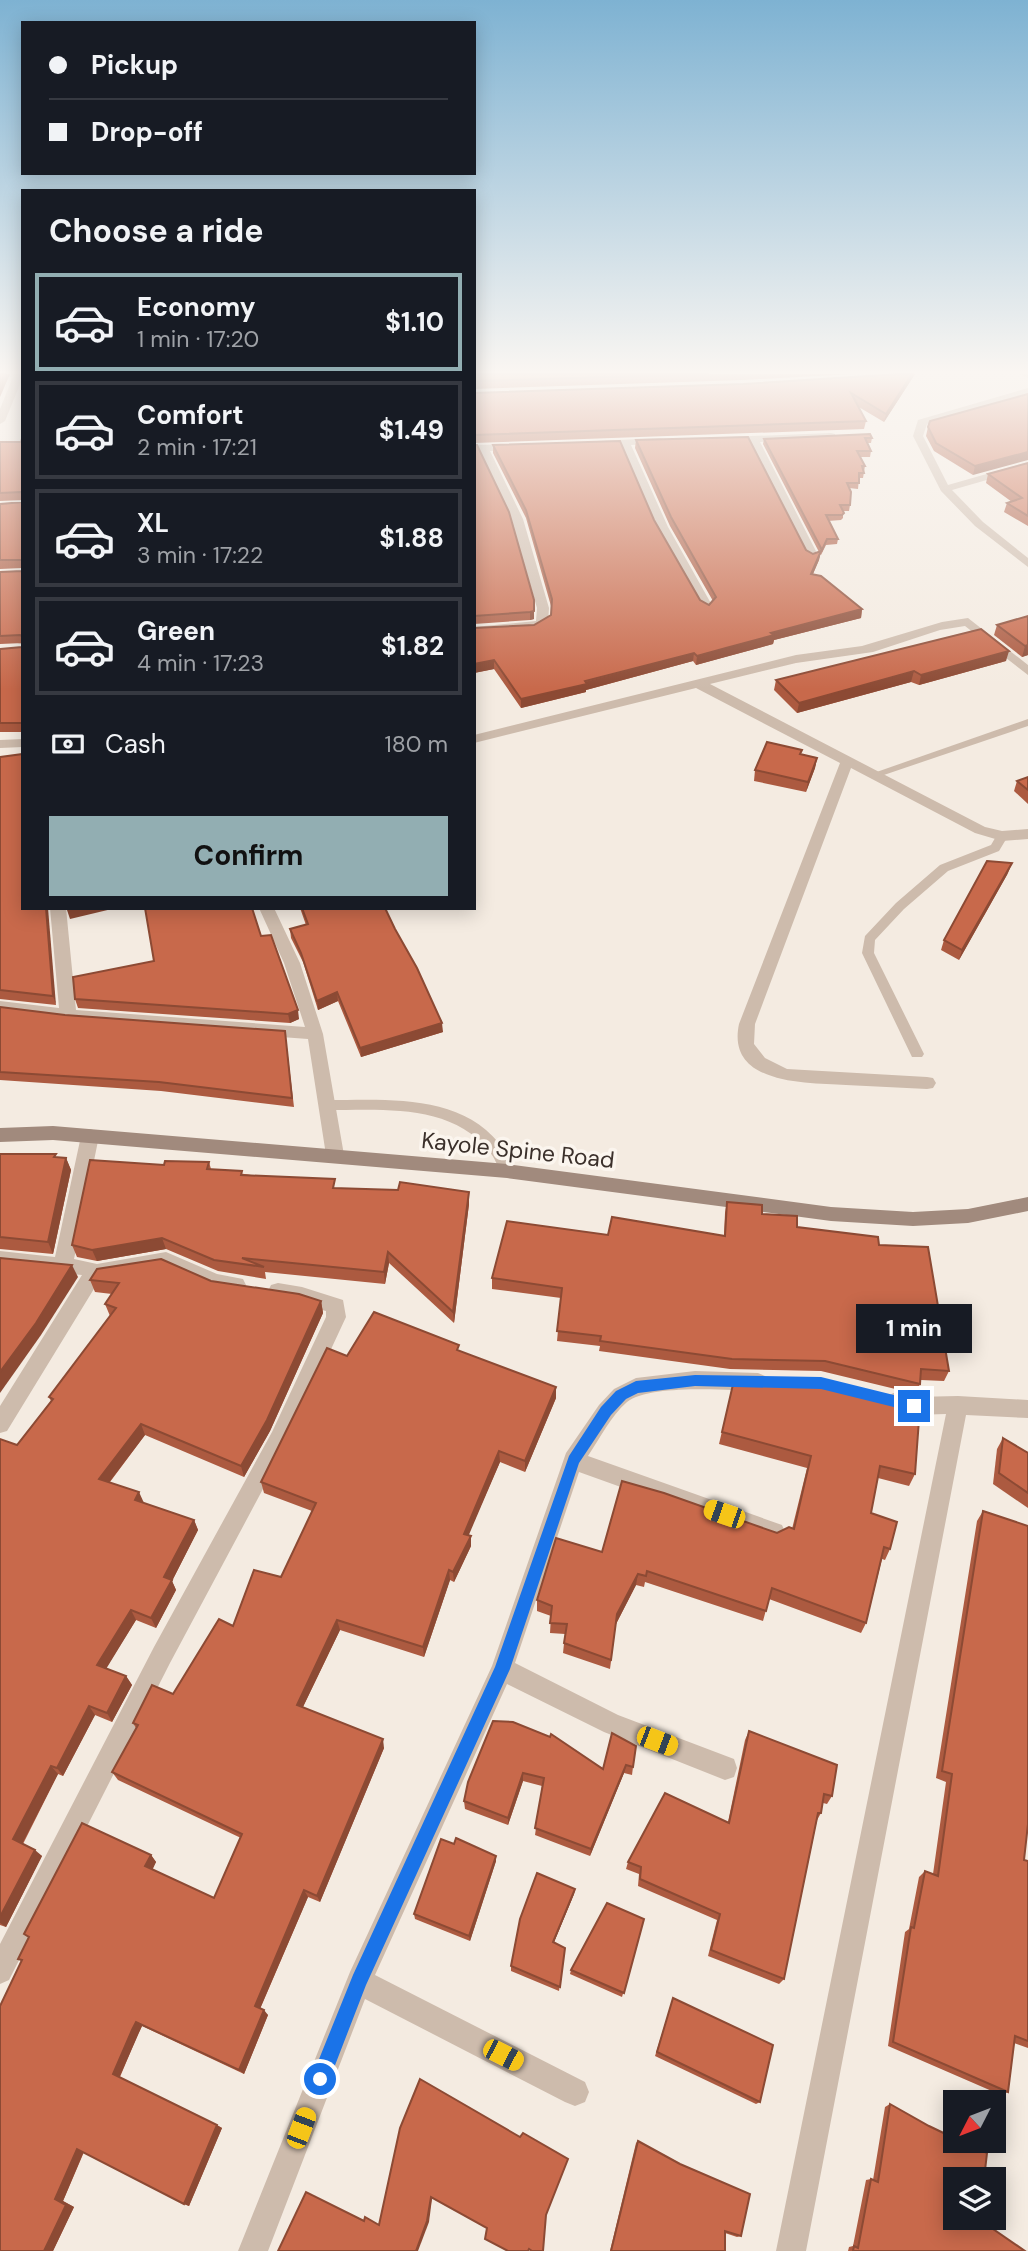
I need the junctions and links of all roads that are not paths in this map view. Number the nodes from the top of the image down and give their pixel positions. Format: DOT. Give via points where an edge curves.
graph roads {
  1 [pos="496,479"];
  2 [pos="641,479"];
  3 [pos="773,479"];
  4 [pos="940,479"];
  5 [pos="979,479"];
  6 [pos="945,489"];
  7 [pos="1028,551"];
  8 [pos="1014,555"];
  9 [pos="813,557"];
  10 [pos="1028,564"];
  11 [pos="707,607"];
  12 [pos="476,631"];
  13 [pos="1028,671"];
  14 [pos="701,685"];
  15 [pos="1028,722"];
  16 [pos="476,739"];
  17 [pos="21,743"];
  18 [pos="0,744"];
  19 [pos="847,761"];
  20 [pos="874,775"];
  21 [pos="1028,834"];
  22 [pos="1002,836"];
  23 [pos="58,910"];
  24 [pos="267,910"];
  25 [pos="0,1007"];
  26 [pos="68,1015"];
  27 [pos="315,1034"];
  28 [pos="917,1054"];
  29 [pos="927,1083"];
  30 [pos="327,1105"];
  31 [pos="0,1135"];
  32 [pos="90,1136"];
  33 [pos="335,1155"];
  34 [pos="507,1171"];
  35 [pos="1028,1204"];
  36 [pos="0,1259"];
  37 [pos="63,1265"];
  38 [pos="94,1272"];
  39 [pos="780,1382"];
  40 [pos="874,1396"];
  41 [pos="958,1405"];
  42 [pos="1028,1409"];
  43 [pos="0,1424"];
  44 [pos="573,1460"];
  45 [pos="774,1532"];
  46 [pos="502,1669"];
  47 [pos="725,1768"];
  48 [pos="0,1970"];
  49 [pos="359,1981"];
  50 [pos="575,2092"];
  51 [pos="253,2251"];
  52 [pos="791,2251"];
  1 -- 12 [label="street" via="517,519 544,608 542,623 534,627"];
  2 -- 11 [label="street"];
  3 -- 9 [label="street"];
  4 -- 6 [label="street"];
  5 -- 6 [label="street"];
  6 -- 8 [label="street"];
  7 -- 8 [label="street"];
  8 -- 10 [label="street"];
  13 -- 14 [label="street" via="968,622 949,622 917,636 848,654 796,659"];
  14 -- 16 [label="street"];
  14 -- 19 [label="street"];
  15 -- 20 [label="lane"];
  17 -- 18 [label="street"];
  19 -- 20 [label="street"];
  19 -- 29 [label="street" via="743,1039 746,1051 785,1075"];
  20 -- 22 [label="street" via="980,830"];
  21 -- 22 [label="street"];
  22 -- 28 [label="lane" via="995,848 944,868 869,939 868,953"];
  23 -- 26 [label="street"];
  24 -- 27 [label="street" via="292,963"];
  25 -- 26 [label="street"];
  26 -- 27 [label="street"];
  27 -- 30 [label="street"];
  30 -- 33 [label="street"];
  30 -- 34 [label="lane" via="411,1106 449,1115 495,1147"];
  31 -- 32 [label="main road, Kayole Spine Road"];
  32 -- 33 [label="main road, Kayole Spine Road"];
  32 -- 37 [label="street"];
  33 -- 34 [label="main road, Kayole Spine Road"];
  34 -- 35 [label="main road, Kayole Spine Road" via="831,1213 927,1218 968,1216"];
  36 -- 37 [label="street"];
  37 -- 38 [label="street"];
  38 -- 43 [label="street"];
  38 -- 48 [label="street" via="166,1260 215,1282 302,1295 336,1306 336,1317 279,1439"];
  39 -- 44 [label="street" via="695,1380 636,1387 606,1411"];
  40 -- 41 [label="street" via="914,1406"];
  41 -- 42 [label="street"];
  41 -- 52 [label="street"];
  44 -- 45 [label="street"];
  44 -- 46 [label="street"];
  46 -- 47 [label="street" via="612,1724"];
  46 -- 49 [label="street"];
  49 -- 50 [label="street"];
  49 -- 51 [label="street"];
}
